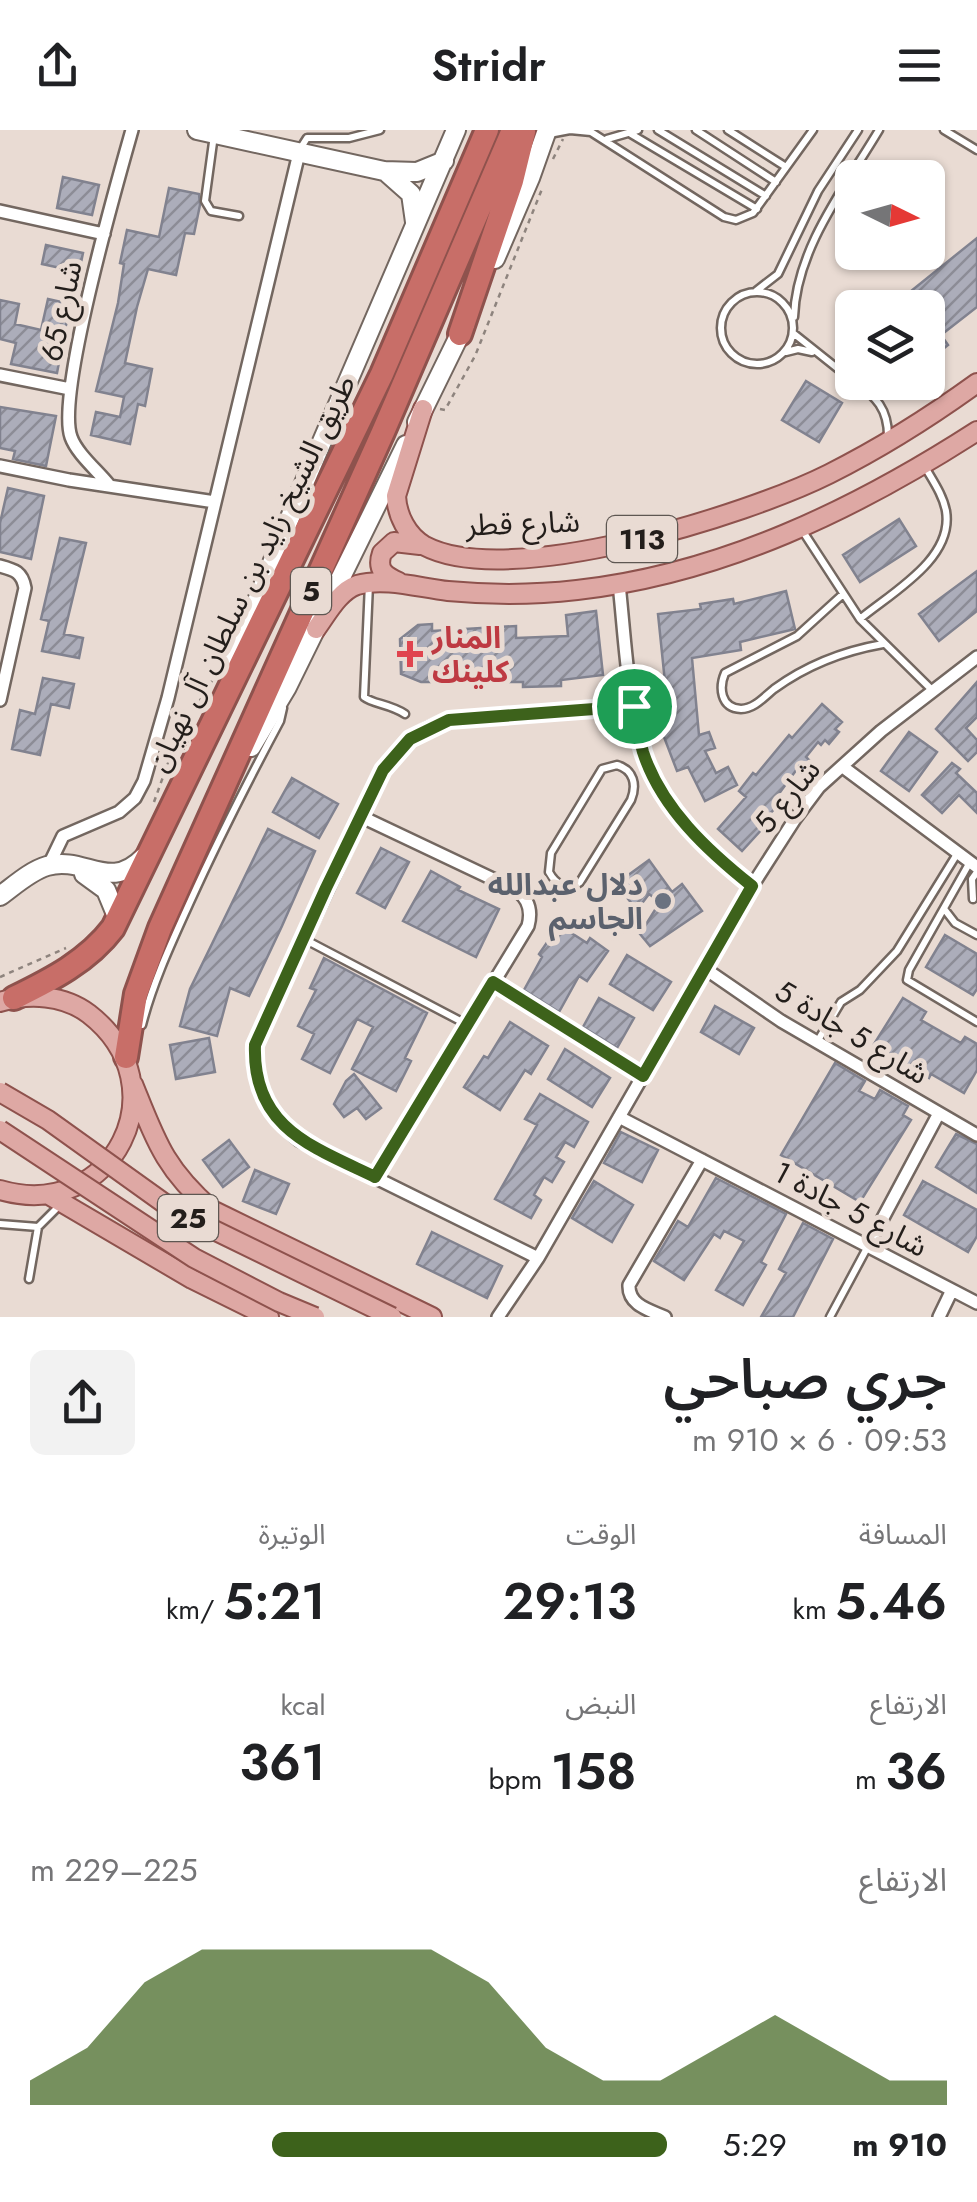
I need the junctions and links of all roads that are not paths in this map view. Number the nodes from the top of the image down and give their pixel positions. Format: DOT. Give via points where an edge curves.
graph roads {
  1 [pos="132,130"];
  2 [pos="380,130"];
  3 [pos="456,130"];
  4 [pos="487,130"];
  5 [pos="513,130"];
  6 [pos="658,130"];
  7 [pos="696,130"];
  8 [pos="728,130"];
  9 [pos="812,130"];
  10 [pos="858,130"];
  11 [pos="879,130"];
  12 [pos="944,130"];
  13 [pos="567,131"];
  14 [pos="206,132"];
  15 [pos="539,132"];
  16 [pos="635,132"];
  17 [pos="606,140"];
  18 [pos="977,150"];
  19 [pos="299,153"];
  20 [pos="444,161"];
  21 [pos="786,167"];
  22 [pos="384,171"];
  23 [pos="776,182"];
  24 [pos="766,196"];
  25 [pos="756,209"];
  26 [pos="0,210"];
  27 [pos="238,216"];
  28 [pos="415,225"];
  29 [pos="104,234"];
  30 [pos="756,291"];
  31 [pos="793,324"];
  32 [pos="793,333"];
  33 [pos="460,334"];
  34 [pos="814,352"];
  35 [pos="784,353"];
  36 [pos="835,367"];
  37 [pos="0,375"];
  38 [pos="977,383"];
  39 [pos="70,389"];
  40 [pos="877,400"];
  41 [pos="423,409"];
  42 [pos="977,431"];
  43 [pos="887,442"];
  44 [pos="924,465"];
  45 [pos="0,466"];
  46 [pos="109,485"];
  47 [pos="215,502"];
  48 [pos="802,529"];
  49 [pos="426,546"];
  50 [pos="0,566"];
  51 [pos="369,583"];
  52 [pos="619,584"];
  53 [pos="406,585"];
  54 [pos="842,595"];
  55 [pos="860,619"];
  56 [pos="316,628"];
  57 [pos="883,644"];
  58 [pos="977,656"];
  59 [pos="287,687"];
  60 [pos="932,691"];
  61 [pos="0,700"];
  62 [pos="220,703"];
  63 [pos="634,706"];
  64 [pos="405,714"];
  65 [pos="634,761"];
  66 [pos="842,767"];
  67 [pos="652,771"];
  68 [pos="633,777"];
  69 [pos="362,817"];
  70 [pos="206,824"];
  71 [pos="958,853"];
  72 [pos="148,854"];
  73 [pos="50,865"];
  74 [pos="71,865"];
  75 [pos="975,867"];
  76 [pos="752,886"];
  77 [pos="954,894"];
  78 [pos="0,896"];
  79 [pos="975,900"];
  80 [pos="944,909"];
  81 [pos="118,919"];
  82 [pos="977,935"];
  83 [pos="303,938"];
  84 [pos="704,968"];
  85 [pos="493,982"];
  86 [pos="7,1000"];
  87 [pos="977,1022"];
  88 [pos="468,1025"];
  89 [pos="817,1042"];
  90 [pos="130,1072"];
  91 [pos="643,1076"];
  92 [pos="0,1092"];
  93 [pos="940,1113"];
  94 [pos="619,1117"];
  95 [pos="0,1130"];
  96 [pos="977,1135"];
  97 [pos="702,1160"];
  98 [pos="375,1177"];
  99 [pos="0,1190"];
  100 [pos="56,1198"];
  101 [pos="0,1224"];
  102 [pos="38,1227"];
  103 [pos="868,1246"];
  104 [pos="538,1258"];
  105 [pos="29,1279"];
  106 [pos="192,1280"];
  107 [pos="952,1290"];
  108 [pos="977,1304"];
  109 [pos="246,1317"];
  110 [pos="269,1317"];
  111 [pos="314,1317"];
  112 [pos="392,1317"];
  113 [pos="432,1317"];
  114 [pos="499,1317"];
  115 [pos="665,1317"];
  116 [pos="830,1317"];
  117 [pos="939,1317"];
  1 -- 29 [label="street, شارع 65"];
  2 -- 19 [label="lane" via="307,138"];
  3 -- 20 [label="main road"];
  4 -- 62 [label="highway, طريق الشيخ زايد بن سلطان آل نهيان / 5" via="382,374"];
  5 -- 70 [label="highway, طريق الشيخ زايد بن سلطان آل نهيان / 5"];
  6 -- 24 [label="lane"];
  7 -- 23 [label="lane"];
  8 -- 21 [label="lane"];
  9 -- 21 [label="lane"];
  10 -- 30 [label="lane" via="778,274"];
  11 -- 31 [label="lane" via="815,239"];
  12 -- 18 [label="lane"];
  13 -- 15 [label="lane"];
  13 -- 17 [label="lane"];
  14 -- 19 [label="main road"];
  14 -- 27 [label="lane" via="205,201 212,211"];
  15 -- 33 [label="highway" via="512,181"];
  16 -- 17 [label="lane"];
  16 -- 25 [label="lane"];
  17 -- 25 [label="lane" via="724,217 742,219"];
  19 -- 22 [label="main road"];
  19 -- 47 [label="street"];
  20 -- 22 [label="main road" via="417,172"];
  20 -- 28 [label="main road"];
  21 -- 23 [label="lane"];
  22 -- 28 [label="main road" via="411,194"];
  23 -- 24 [label="lane"];
  24 -- 25 [label="lane"];
  26 -- 29 [label="street, شارع 65"];
  28 -- 62 [label="main road"];
  29 -- 39 [label="street, شارع 65"];
  30 -- 31 [label="lane" via="781,300"];
  30 -- 35 [label="lane" via="731,303 721,329 725,343 744,362 772,361"];
  31 -- 32 [label="lane"];
  32 -- 34 [label="lane"];
  32 -- 35 [label="lane"];
  33 -- 41 [label="main road"];
  34 -- 35 [label="lane"];
  34 -- 36 [label="lane"];
  37 -- 39 [label="street, شارع 65"];
  38 -- 43 [label="main road, شارع قطر / 113"];
  39 -- 46 [label="street" via="70,436"];
  40 -- 43 [label="lane" via="888,424"];
  41 -- 49 [label="main road, شارع قطر" via="396,496 402,520"];
  41 -- 56 [label="main road"];
  42 -- 44 [label="main road, 113"];
  43 -- 49 [label="main road, شارع قطر / 113" via="774,498 670,533 538,556 462,555"];
  44 -- 48 [label="main road, 113"];
  44 -- 55 [label="lane" via="946,510 941,543 933,558"];
  45 -- 46 [label="street"];
  46 -- 47 [label="street"];
  47 -- 73 [label="street" via="144,781 129,805 63,836"];
  48 -- 52 [label="main road, 113"];
  48 -- 54 [label="lane"];
  49 -- 53 [label="main road" via="394,542 382,553 382,572"];
  50 -- 61 [label="street" via="16,570 25,588"];
  51 -- 53 [label="main road, 113"];
  51 -- 56 [label="main road" via="348,590"];
  51 -- 64 [label="lane" via="364,697"];
  52 -- 53 [label="main road, 113" via="494,594"];
  52 -- 63 [label="street"];
  54 -- 55 [label="lane"];
  54 -- 57 [label="lane" via="796,636 725,674 722,697 742,709 808,668"];
  55 -- 57 [label="lane"];
  56 -- 59 [label="main road"];
  57 -- 60 [label="lane"];
  58 -- 60 [label="street, شارع 5"];
  59 -- 70 [label="main road"];
  59 -- 90 [label="lane" via="280,721 154,985"];
  60 -- 66 [label="street, شارع 5"];
  62 -- 72 [label="highway, طريق الشيخ زايد بن سلطان آل نهيان / 5"];
  63 -- 65 [label="street"];
  63 -- 69 [label="street" via="432,726 392,756"];
  65 -- 67 [label="street"];
  65 -- 68 [label="lane"];
  65 -- 68 [label="lane" via="602,769 551,853 549,872 562,886 580,882 631,800"];
  66 -- 71 [label="street"];
  66 -- 76 [label="street, شارع 5" via="818,788"];
  67 -- 68 [label="lane"];
  67 -- 76 [label="street" via="712,854"];
  69 -- 83 [label="street"];
  69 -- 85 [label="street" via="525,898 528,926"];
  70 -- 90 [label="highway, طريق الشيخ زايد بن سلطان آل نهيان / 5" via="136,994"];
  71 -- 75 [label="street"];
  71 -- 89 [label="lane" via="896,951 841,1002"];
  72 -- 74 [label="main road" via="116,874"];
  72 -- 81 [label="highway, طريق الشيخ زايد بن سلطان آل نهيان / 5"];
  73 -- 74 [label="main road"];
  73 -- 78 [label="main road"];
  74 -- 81 [label="main road" via="103,887"];
  75 -- 77 [label="lane"];
  75 -- 79 [label="lane"];
  76 -- 84 [label="street, شارع 5"];
  77 -- 79 [label="lane"];
  77 -- 80 [label="lane"];
  80 -- 82 [label="lane"];
  80 -- 87 [label="lane" via="907,980"];
  81 -- 86 [label="highway, طريق الشيخ زايد بن سلطان آل نهيان / 5" via="84,958"];
  83 -- 88 [label="lane"];
  83 -- 98 [label="street" via="255,1045 258,1081 290,1132"];
  84 -- 89 [label="street, شارع 5 جادة 5"];
  84 -- 91 [label="street, شارع 5"];
  85 -- 88 [label="street"];
  85 -- 91 [label="street"];
  86 -- 90 [label="main road, 5" via="48,997 80,1008 107,1028"];
  88 -- 98 [label="street"];
  89 -- 93 [label="street, شارع 5 جادة 5"];
  90 -- 100 [label="main road, 5" via="133,1107 117,1151 84,1183"];
  90 -- 113 [label="main road" via="163,1157 212,1210"];
  91 -- 94 [label="street, شارع 5"];
  92 -- 112 [label="main road, 25, bridge" via="174,1211"];
  93 -- 96 [label="street, شارع 5 جادة 5"];
  93 -- 103 [label="street"];
  94 -- 97 [label="street, شارع 5 جادة 1"];
  94 -- 104 [label="street, شارع 5"];
  95 -- 111 [label="main road, 25, bridge" via="194,1258"];
  97 -- 103 [label="street, شارع 5 جادة 1"];
  97 -- 115 [label="street" via="629,1286 632,1300"];
  98 -- 104 [label="street"];
  99 -- 100 [label="main road, 5"];
  100 -- 102 [label="lane" via="54,1214"];
  100 -- 106 [label="main road"];
  101 -- 102 [label="lane"];
  102 -- 105 [label="lane"];
  103 -- 107 [label="street, شارع 5 جادة 1"];
  103 -- 116 [label="lane"];
  104 -- 114 [label="street, شارع 5"];
  106 -- 109 [label="lane"];
  106 -- 110 [label="main road"];
  107 -- 108 [label="street, شارع 5 جادة 1"];
  107 -- 117 [label="street"];
}
